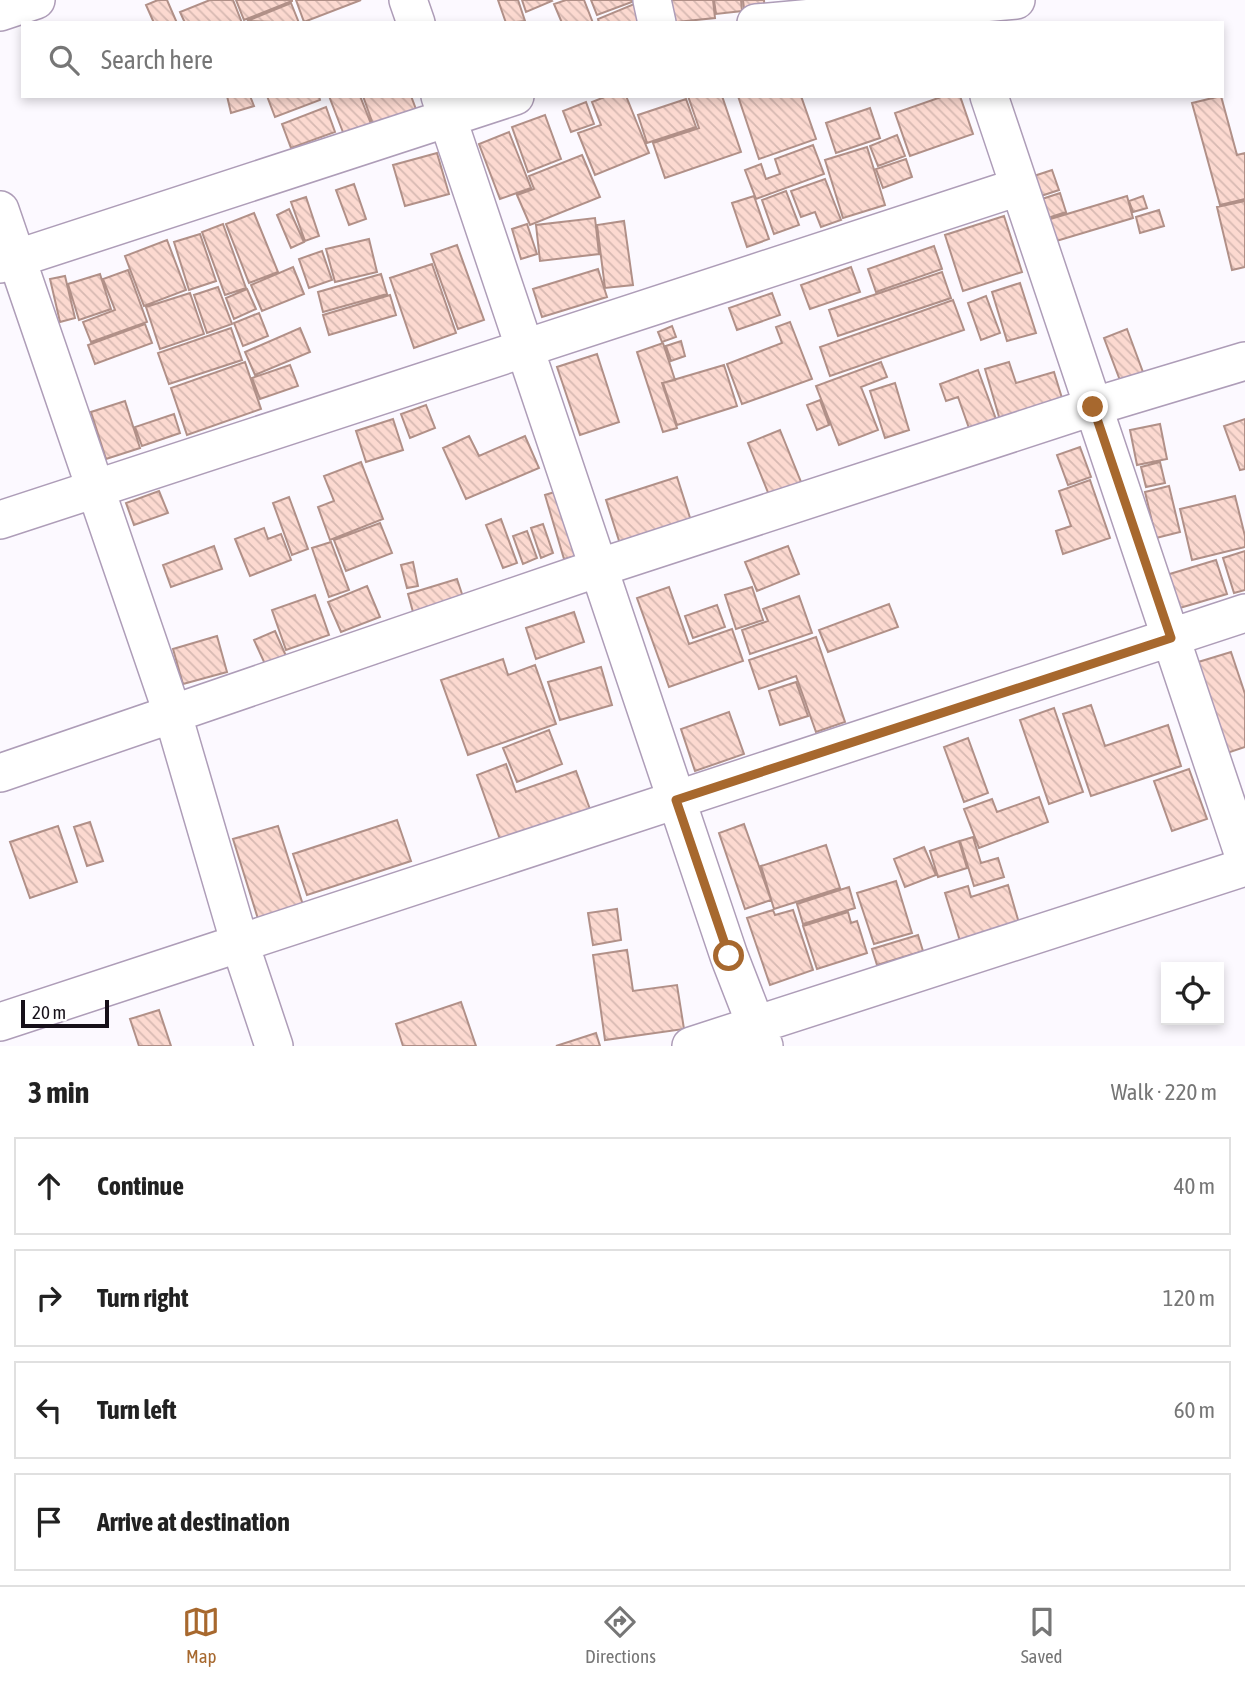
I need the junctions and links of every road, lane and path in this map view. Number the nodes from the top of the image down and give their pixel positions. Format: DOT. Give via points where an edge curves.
graph roads {
  1 [pos="36,0"];
  2 [pos="408,0"];
  3 [pos="652,0"];
  4 [pos="1016,0"];
  5 [pos="961,9"];
  6 [pos="0,12"];
  7 [pos="415,21"];
  8 [pos="657,21"];
  9 [pos="785,21"];
  10 [pos="502,98"];
  11 [pos="990,98"];
  12 [pos="444,107"];
  13 [pos="1018,187"];
  14 [pos="0,210"];
  15 [pos="8,262"];
  16 [pos="525,349"];
  17 [pos="1245,360"];
  18 [pos="1093,407"];
  19 [pos="96,490"];
  20 [pos="0,520"];
  21 [pos="598,568"];
  22 [pos="1245,613"];
  23 [pos="1171,638"];
  24 [pos="173,715"];
  25 [pos="0,772"];
  26 [pos="676,800"];
  27 [pos="1245,859"];
  28 [pos="1245,867"];
  29 [pos="240,944"];
  30 [pos="0,1022"];
  31 [pos="760,1035"];
  32 [pos="274,1046"];
  33 [pos="691,1046"];
  1 -- 6 [label="street"];
  2 -- 7 [label="street"];
  3 -- 8 [label="street"];
  4 -- 5 [label="street"];
  5 -- 9 [label="street"];
  10 -- 12 [label="street"];
  11 -- 13 [label="street"];
  12 -- 15 [label="street"];
  12 -- 16 [label="street"];
  13 -- 16 [label="street"];
  13 -- 18 [label="street"];
  14 -- 15 [label="street"];
  15 -- 19 [label="street"];
  16 -- 19 [label="street"];
  16 -- 21 [label="street"];
  17 -- 18 [label="street"];
  18 -- 21 [label="street"];
  18 -- 23 [label="street"];
  19 -- 20 [label="street"];
  19 -- 24 [label="street"];
  21 -- 24 [label="street"];
  21 -- 26 [label="street"];
  22 -- 23 [label="street"];
  23 -- 26 [label="street"];
  23 -- 27 [label="street"];
  24 -- 25 [label="street"];
  24 -- 29 [label="street"];
  26 -- 29 [label="street"];
  26 -- 31 [label="street"];
  28 -- 31 [label="street"];
  29 -- 30 [label="street"];
  29 -- 32 [label="street"];
  31 -- 33 [label="street"];
}
